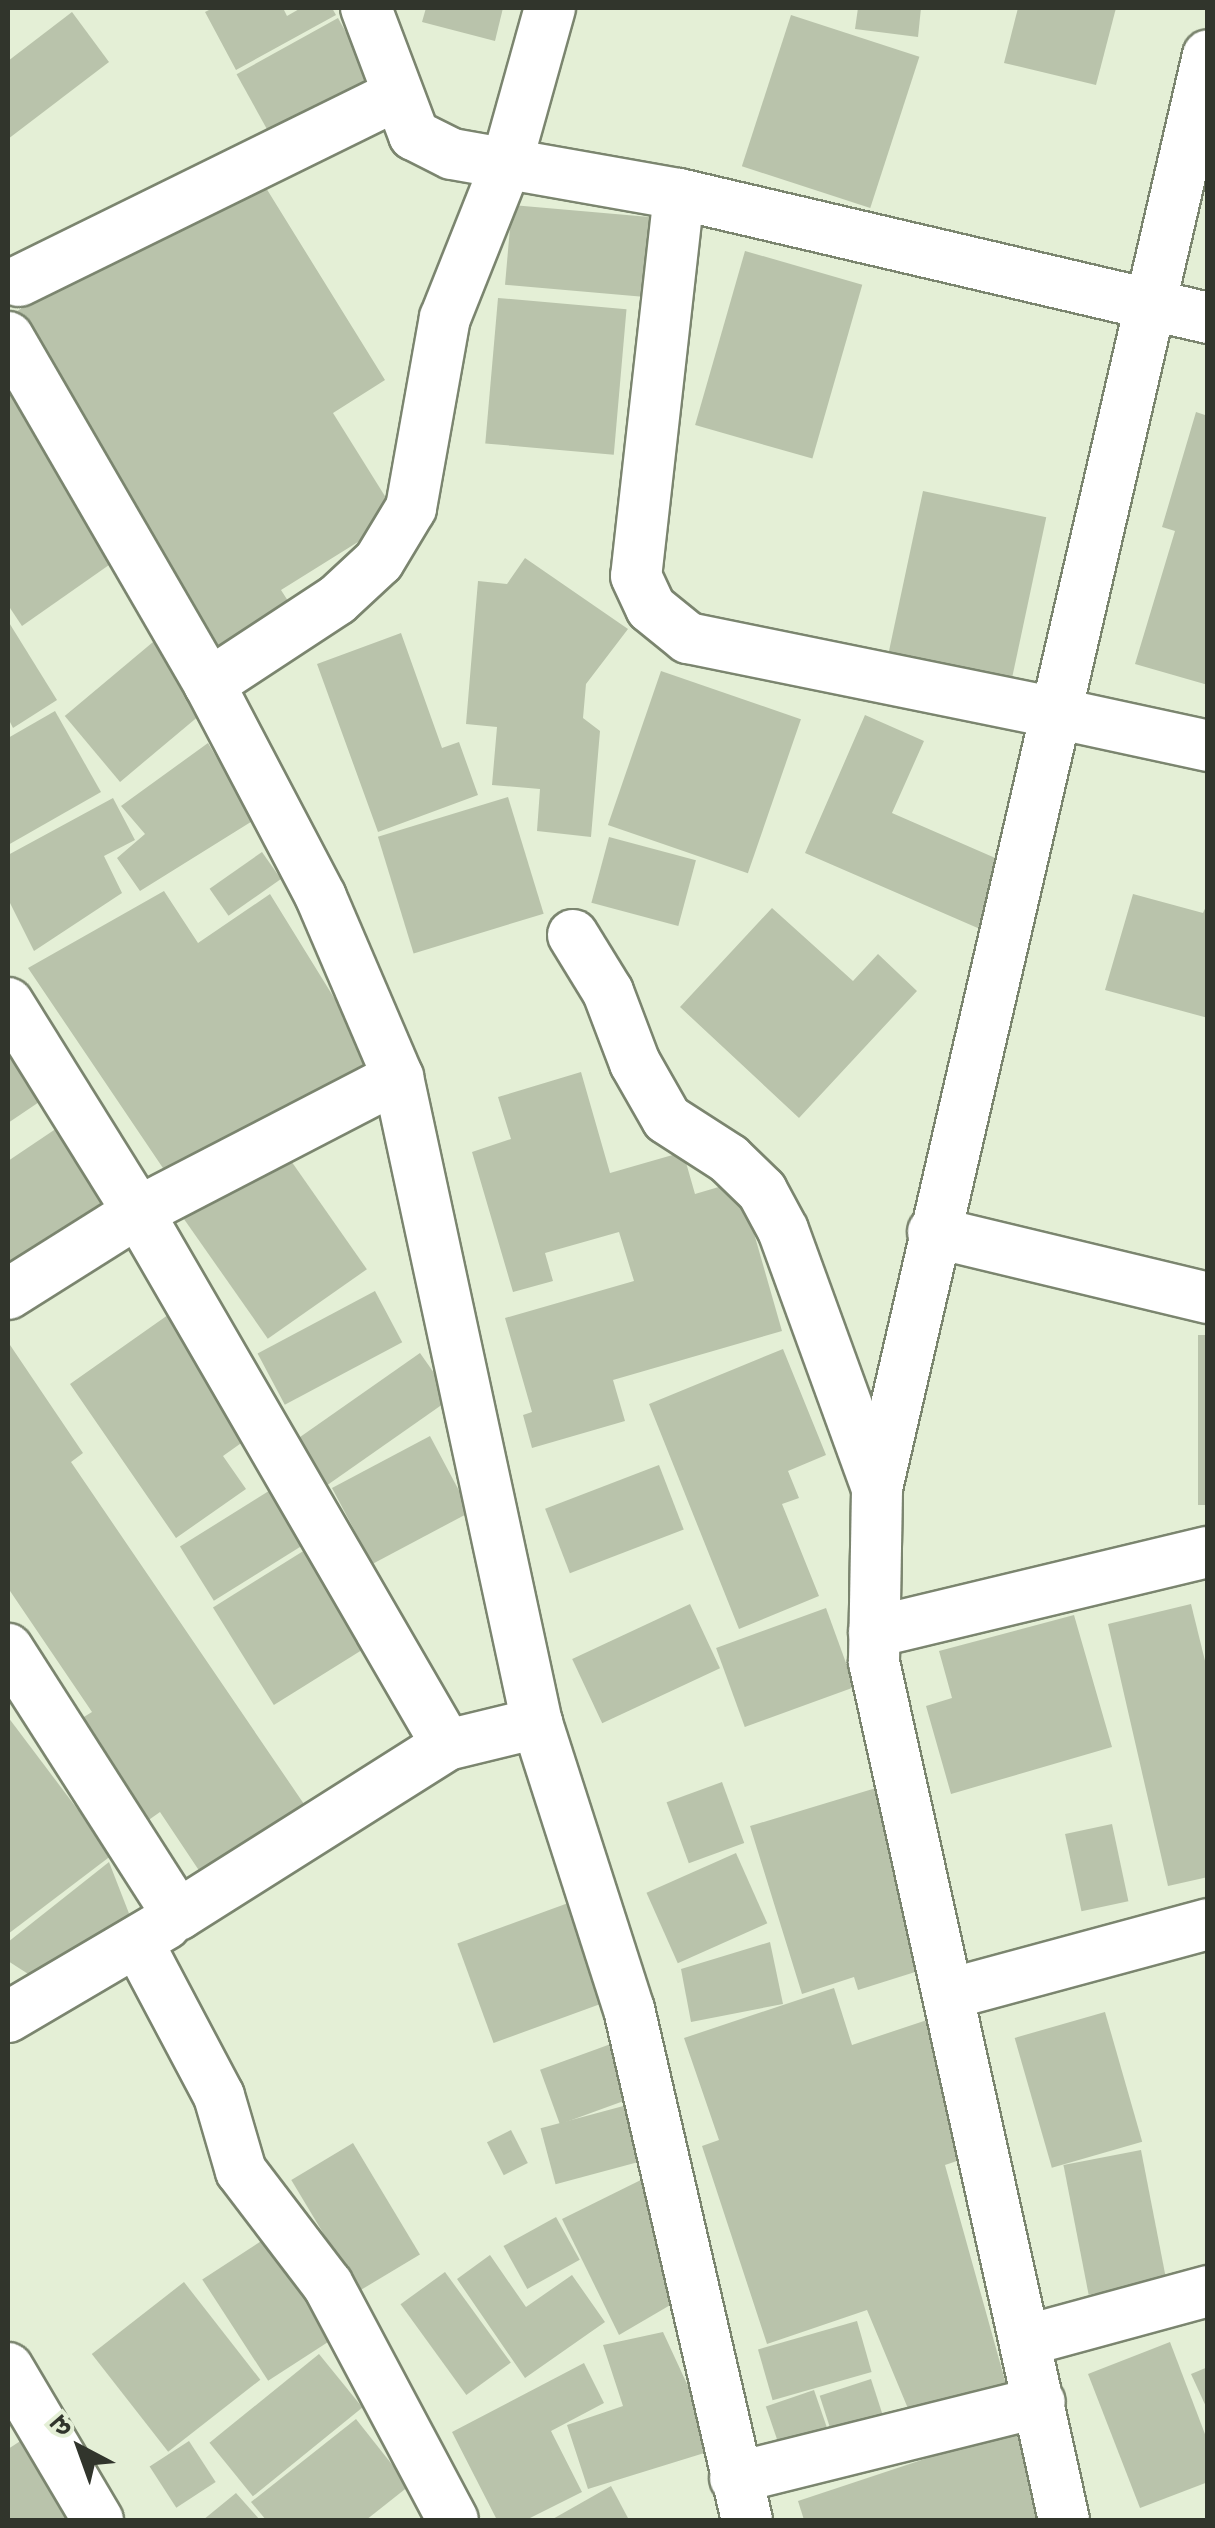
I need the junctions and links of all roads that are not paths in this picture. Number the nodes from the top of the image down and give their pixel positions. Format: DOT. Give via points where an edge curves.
graph roads {
  1 [pos="366,8"];
  2 [pos="550,8"];
  3 [pos="1208,55"];
  4 [pos="395,96"];
  5 [pos="507,162"];
  6 [pos="680,194"];
  7 [pos="11,275"];
  8 [pos="1148,306"];
  9 [pos="1208,318"];
  10 [pos="8,337"];
  11 [pos="209,684"];
  12 [pos="1056,713"];
  13 [pos="1208,746"];
  14 [pos="573,935"];
  15 [pos="8,1003"];
  16 [pos="398,1077"];
  17 [pos="138,1212"];
  18 [pos="933,1232"];
  19 [pos="8,1294"];
  20 [pos="1208,1298"];
  21 [pos="877,1488"];
  22 [pos="1208,1552"];
  23 [pos="874,1632"];
  24 [pos="8,1649"];
  25 [pos="538,1722"];
  26 [pos="446,1744"];
  27 [pos="1208,1924"];
  28 [pos="158,1929"];
  29 [pos="949,1994"];
  30 [pos="8,2017"];
  31 [pos="1208,2290"];
  32 [pos="1028,2340"];
  33 [pos="8,2368"];
  34 [pos="1040,2402"];
  35 [pos="741,2499"];
  36 [pos="98,2520"];
  37 [pos="453,2520"];
  38 [pos="1064,2520"];
  1 -- 4 [label="street"];
  2 -- 5 [label="street"];
  3 -- 8 [label="street"];
  4 -- 5 [label="street" via="414,135 452,154"];
  4 -- 7 [label="street"];
  5 -- 6 [label="street"];
  5 -- 11 [label="street" via="445,318 411,508 379,562 337,600"];
  6 -- 8 [label="street"];
  6 -- 12 [label="street" via="636,576 651,608 688,638"];
  8 -- 9 [label="street"];
  8 -- 12 [label="street"];
  10 -- 11 [label="street"];
  11 -- 16 [label="street" via="322,897"];
  12 -- 13 [label="street"];
  12 -- 18 [label="street"];
  14 -- 21 [label="street" via="608,992 634,1063 667,1119 729,1159 762,1190 783,1230"];
  15 -- 17 [label="street"];
  16 -- 17 [label="street"];
  16 -- 25 [label="street"];
  17 -- 19 [label="street"];
  17 -- 26 [label="street"];
  18 -- 20 [label="street"];
  18 -- 21 [label="street"];
  21 -- 23 [label="street"];
  22 -- 23 [label="street"];
  23 -- 29 [label="street" via="874,1662"];
  24 -- 28 [label="street"];
  25 -- 26 [label="street"];
  25 -- 35 [label="street" via="629,2008"];
  26 -- 28 [label="street"];
  27 -- 29 [label="street"];
  28 -- 30 [label="street"];
  28 -- 37 [label="street" via="241,2171 328,2285"];
  29 -- 32 [label="street"];
  31 -- 32 [label="street"];
  32 -- 34 [label="street"];
  33 -- 36 [label="street"];
  34 -- 35 [label="street"];
  34 -- 38 [label="street"];
}
